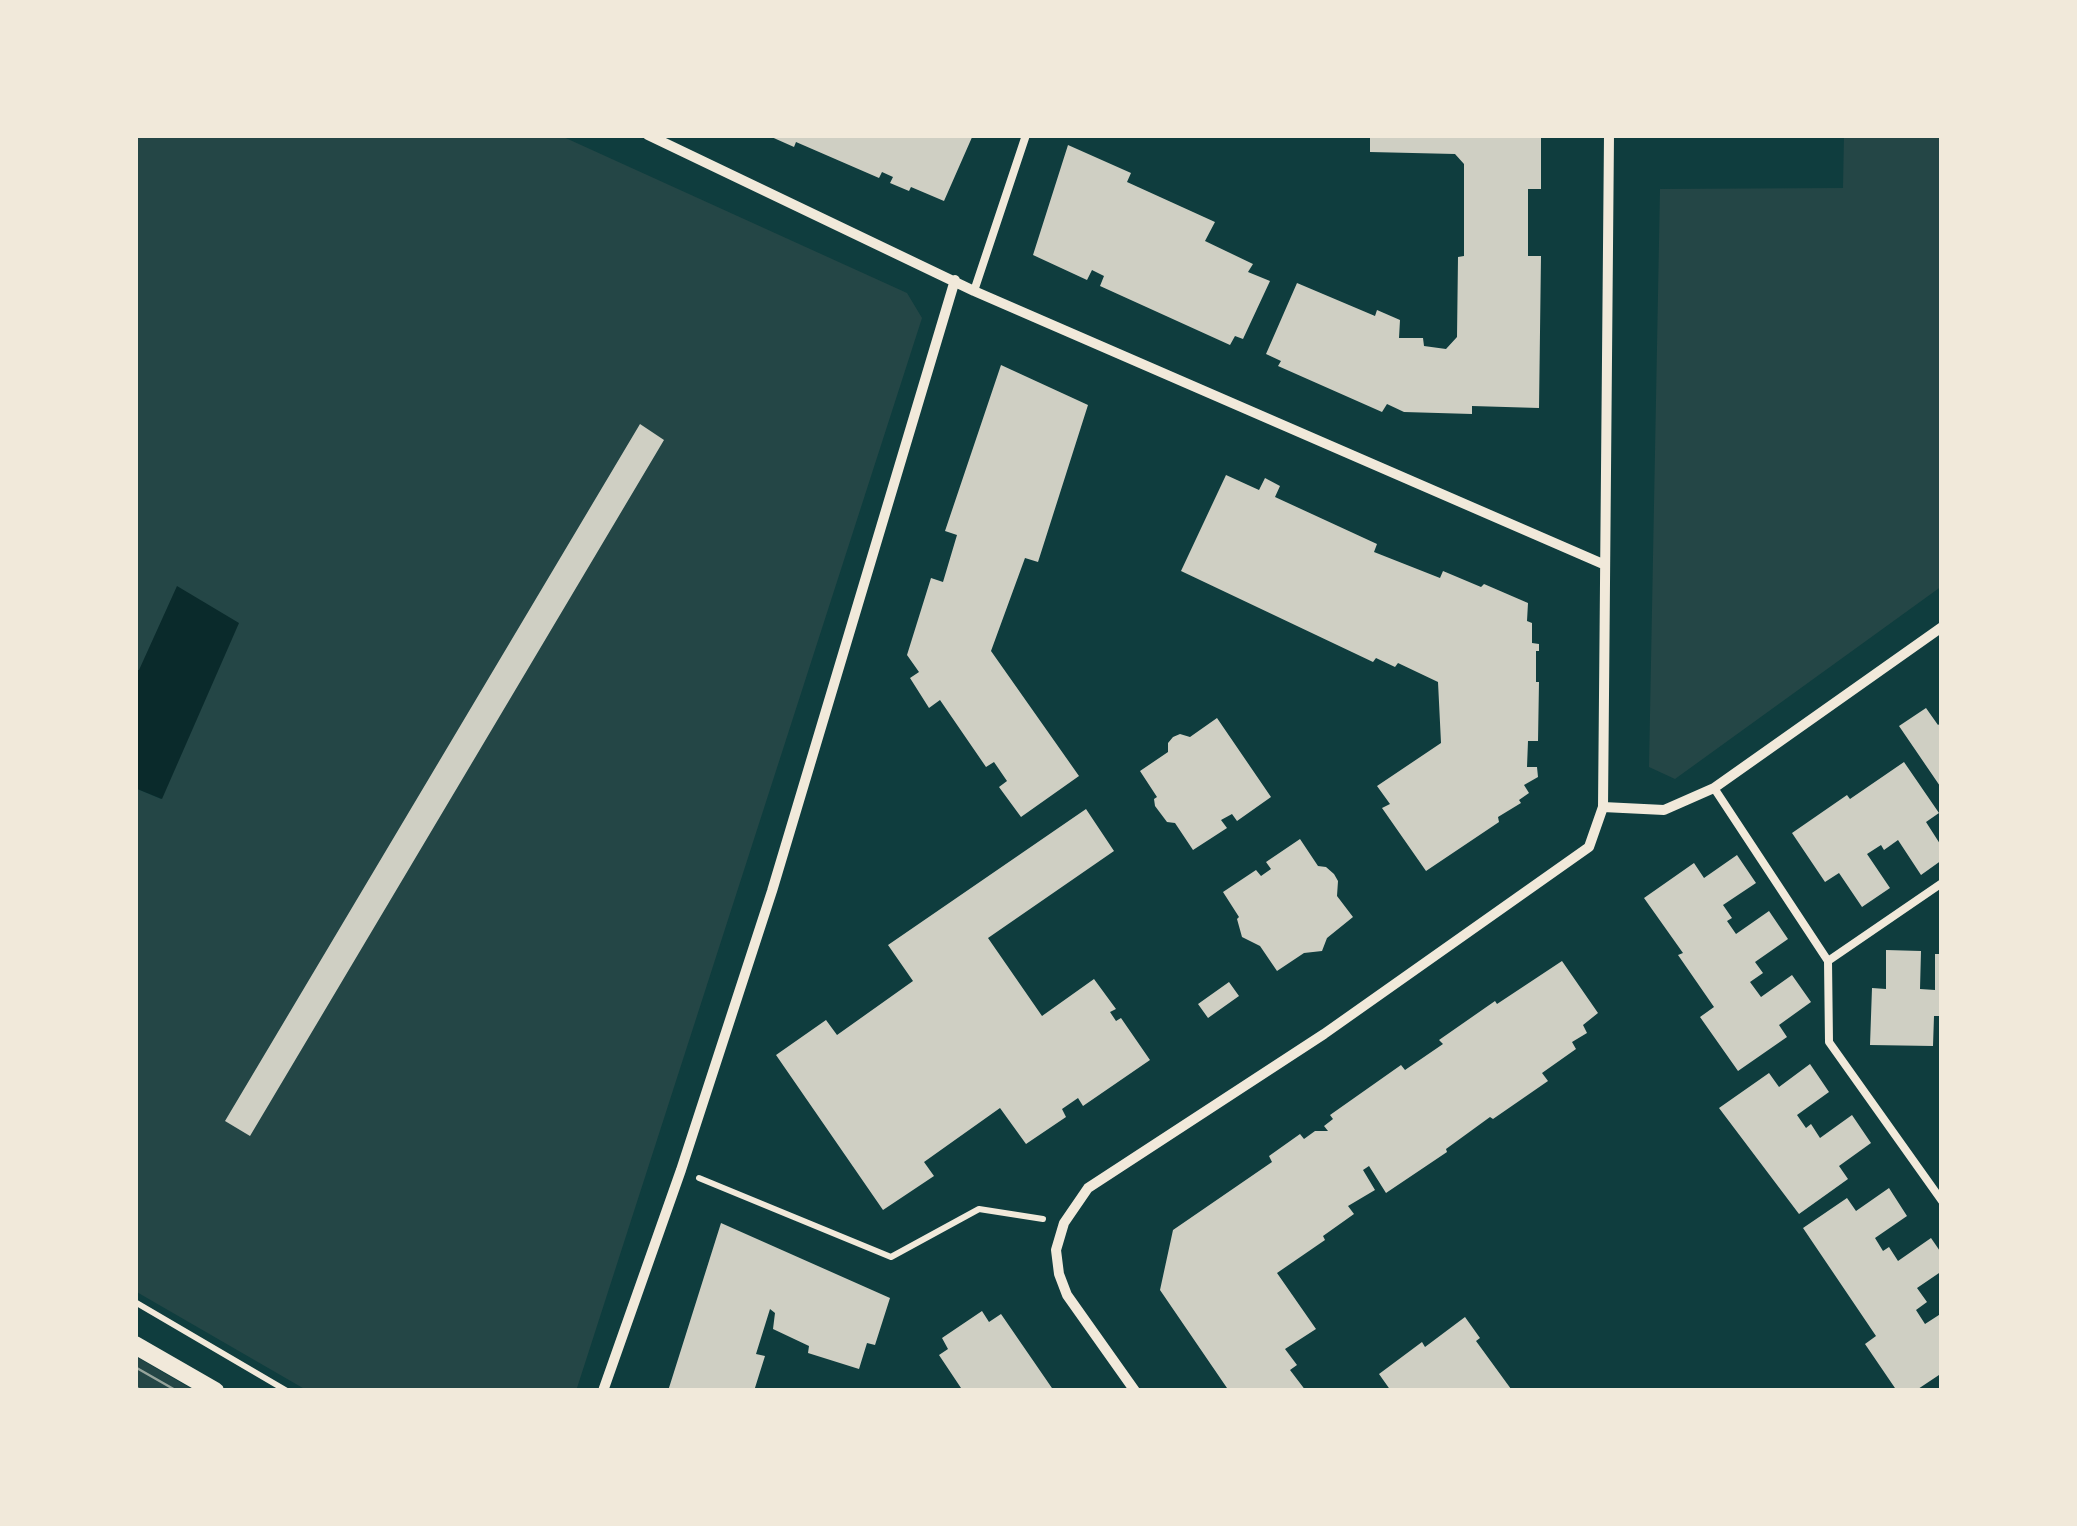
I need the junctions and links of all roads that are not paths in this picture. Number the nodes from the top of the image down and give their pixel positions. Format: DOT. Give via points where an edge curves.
graph roads {
  1 [pos="648,135"];
  2 [pos="1026,135"];
  3 [pos="1608,135"];
  4 [pos="955,280"];
  5 [pos="974,291"];
  6 [pos="1604,564"];
  7 [pos="1942,627"];
  8 [pos="1714,788"];
  9 [pos="1603,807"];
  10 [pos="1942,883"];
  11 [pos="1828,960"];
  12 [pos="1942,1201"];
  13 [pos="135,1345"];
  14 [pos="215,1391"];
  15 [pos="603,1391"];
  16 [pos="1134,1391"];
  1 -- 4 [label="street"];
  2 -- 5 [label="lane"];
  3 -- 6 [label="street"];
  4 -- 5 [label="street"];
  4 -- 15 [label="street" via="777,873"];
  5 -- 6 [label="street"];
  6 -- 9 [label="street"];
  7 -- 8 [label="street"];
  8 -- 9 [label="street" via="1664,810"];
  8 -- 11 [label="lane"];
  9 -- 16 [label="street" via="1590,847 1324,1034 1088,1188 1064,1222 1056,1250 1059,1274"];
  10 -- 11 [label="lane"];
  11 -- 12 [label="lane" via="1829,1042"];
  13 -- 14 [label="street"];
}
